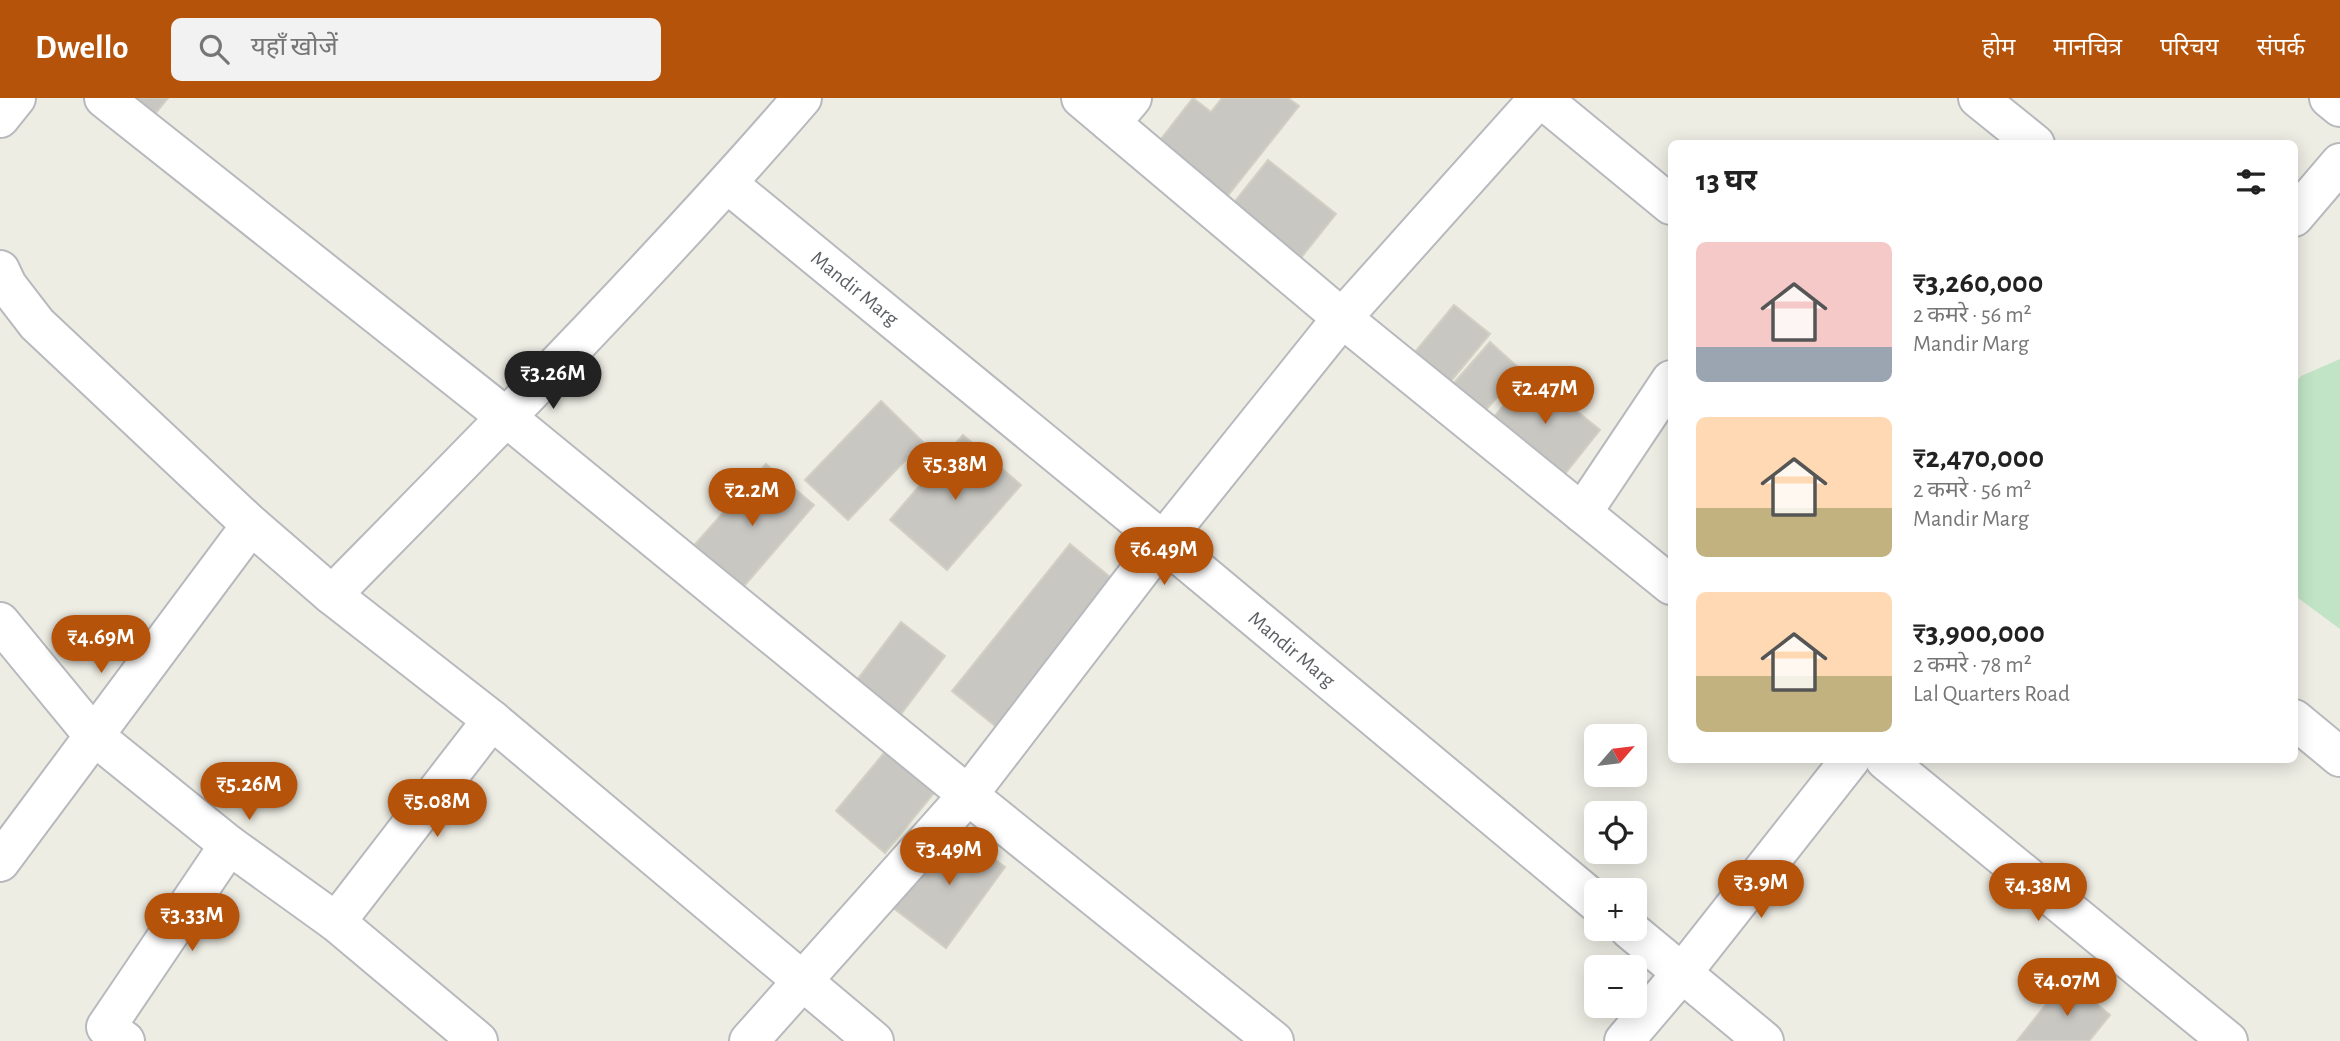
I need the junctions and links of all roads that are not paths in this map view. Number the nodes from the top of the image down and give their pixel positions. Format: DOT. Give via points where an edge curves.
graph roads {
  1 [pos="16,98"];
  2 [pos="104,98"];
  3 [pos="802,98"];
  4 [pos="1081,98"];
  5 [pos="1540,98"];
  6 [pos="1978,98"];
  7 [pos="2329,98"];
  8 [pos="2340,107"];
  9 [pos="1121,111"];
  10 [pos="0,118"];
  11 [pos="2030,140"];
  12 [pos="2340,163"];
  13 [pos="727,184"];
  14 [pos="1668,203"];
  15 [pos="2298,212"];
  16 [pos="0,270"];
  17 [pos="1342,317"];
  18 [pos="1668,384"];
  19 [pos="506,417"];
  20 [pos="1582,513"];
  21 [pos="251,525"];
  22 [pos="1163,541"];
  23 [pos="1668,583"];
  24 [pos="332,595"];
  25 [pos="0,622"];
  26 [pos="492,720"];
  27 [pos="2298,722"];
  28 [pos="93,735"];
  29 [pos="2340,757"];
  30 [pos="1848,763"];
  31 [pos="1889,763"];
  32 [pos="968,795"];
  33 [pos="229,845"];
  34 [pos="0,862"];
  35 [pos="1584,892"];
  36 [pos="336,922"];
  37 [pos="1643,941"];
  38 [pos="1682,973"];
  39 [pos="801,981"];
  40 [pos="125,1041"];
  41 [pos="478,1041"];
  42 [pos="749,1041"];
  43 [pos="874,1041"];
  44 [pos="1274,1041"];
  45 [pos="1624,1041"];
  46 [pos="1764,1041"];
  47 [pos="2228,1041"];
  1 -- 10 [label="street"];
  2 -- 19 [label="street"];
  3 -- 13 [label="street"];
  4 -- 9 [label="street"];
  5 -- 14 [label="street"];
  5 -- 17 [label="street"];
  6 -- 11 [label="street"];
  7 -- 8 [label="street"];
  9 -- 17 [label="street"];
  12 -- 15 [label="street"];
  13 -- 19 [label="street"];
  13 -- 22 [label="street, Mandir Marg"];
  16 -- 21 [label="street" via="37,324"];
  17 -- 20 [label="street"];
  17 -- 22 [label="street"];
  18 -- 20 [label="street"];
  19 -- 24 [label="street"];
  19 -- 32 [label="street"];
  20 -- 23 [label="street"];
  21 -- 24 [label="street"];
  21 -- 28 [label="street"];
  22 -- 32 [label="street"];
  22 -- 35 [label="street, Mandir Marg"];
  24 -- 26 [label="street"];
  25 -- 28 [label="street"];
  26 -- 36 [label="street"];
  26 -- 39 [label="street"];
  27 -- 29 [label="street"];
  28 -- 33 [label="street"];
  28 -- 34 [label="street"];
  30 -- 38 [label="street"];
  31 -- 47 [label="street"];
  32 -- 39 [label="street"];
  32 -- 44 [label="street"];
  33 -- 36 [label="street"];
  33 -- 40 [label="street" via="106,1027"];
  36 -- 41 [label="street"];
  37 -- 38 [label="street"];
  38 -- 45 [label="street"];
  38 -- 46 [label="street"];
  39 -- 42 [label="street"];
  39 -- 43 [label="street"];
}
